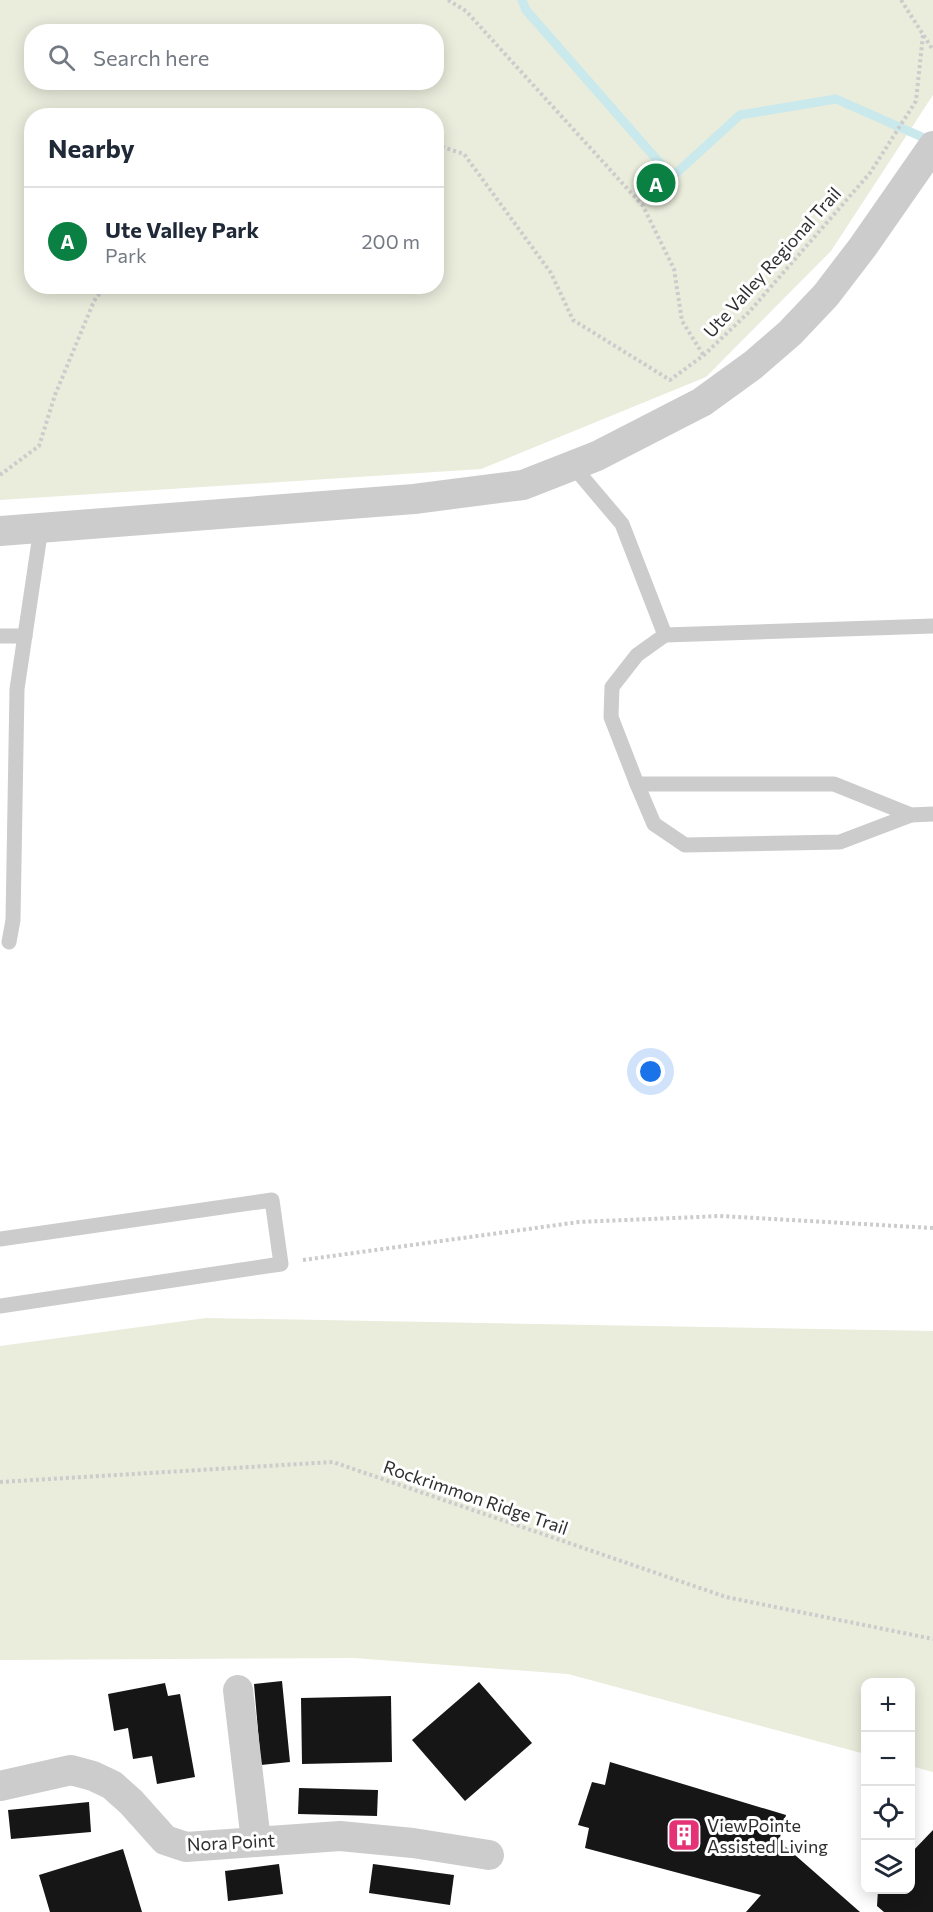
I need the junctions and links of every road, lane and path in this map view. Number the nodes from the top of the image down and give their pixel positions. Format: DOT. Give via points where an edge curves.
graph roads {
  1 [pos="448,0"];
  2 [pos="901,0"];
  3 [pos="923,35"];
  4 [pos="933,50"];
  5 [pos="444,148"];
  6 [pos="929,153"];
  7 [pos="100,294"];
  8 [pos="704,356"];
  9 [pos="724,386"];
  10 [pos="573,466"];
  11 [pos="0,475"];
  12 [pos="41,528"];
  13 [pos="0,531"];
  14 [pos="933,626"];
  15 [pos="665,635"];
  16 [pos="0,636"];
  17 [pos="25,636"];
  18 [pos="638,784"];
  19 [pos="933,814"];
  20 [pos="911,815"];
  21 [pos="9,942"];
  22 [pos="933,1228"];
  23 [pos="0,1239"];
  24 [pos="281,1264"];
  25 [pos="0,1306"];
  26 [pos="0,1482"];
  27 [pos="933,1639"];
  28 [pos="238,1690"];
  29 [pos="0,1786"];
  30 [pos="256,1841"];
  31 [pos="489,1855"];
  1 -- 8 [label="path" via="466,11 644,206 674,269 681,321"];
  2 -- 3 [label="path"];
  3 -- 4 [label="path"];
  3 -- 8 [label="path, Ute Valley Regional Trail" via="916,101 870,173 749,312"];
  5 -- 8 [label="path, Ute Valley Regional Trail" via="464,154 551,273 573,320 670,380"];
  6 -- 9 [label="street" via="826,295 790,333"];
  7 -- 11 [label="path" via="55,395 39,446"];
  8 -- 9 [label="path"];
  9 -- 10 [label="street" via="661,425"];
  10 -- 12 [label="street" via="523,485 414,499"];
  10 -- 15 [label="lane" via="622,524"];
  12 -- 13 [label="street"];
  12 -- 17 [label="lane"];
  14 -- 15 [label="lane"];
  15 -- 18 [label="lane" via="637,655 612,687 611,717"];
  16 -- 17 [label="lane"];
  17 -- 21 [label="lane" via="17,689 13,920"];
  18 -- 20 [label="lane" via="834,784"];
  18 -- 20 [label="lane" via="654,824 685,844 840,842"];
  19 -- 20 [label="lane"];
  22 -- 24 [label="path" via="720,1215 579,1222"];
  23 -- 24 [label="lane" via="272,1200"];
  24 -- 25 [label="lane"];
  26 -- 27 [label="path, Rockrimmon Ridge Trail" via="333,1462 726,1596"];
  28 -- 30 [label="street"];
  29 -- 30 [label="street, Nora Point" via="70,1770 112,1785 165,1840 186,1847"];
  30 -- 31 [label="street, Nora Point" via="340,1836"];
}
